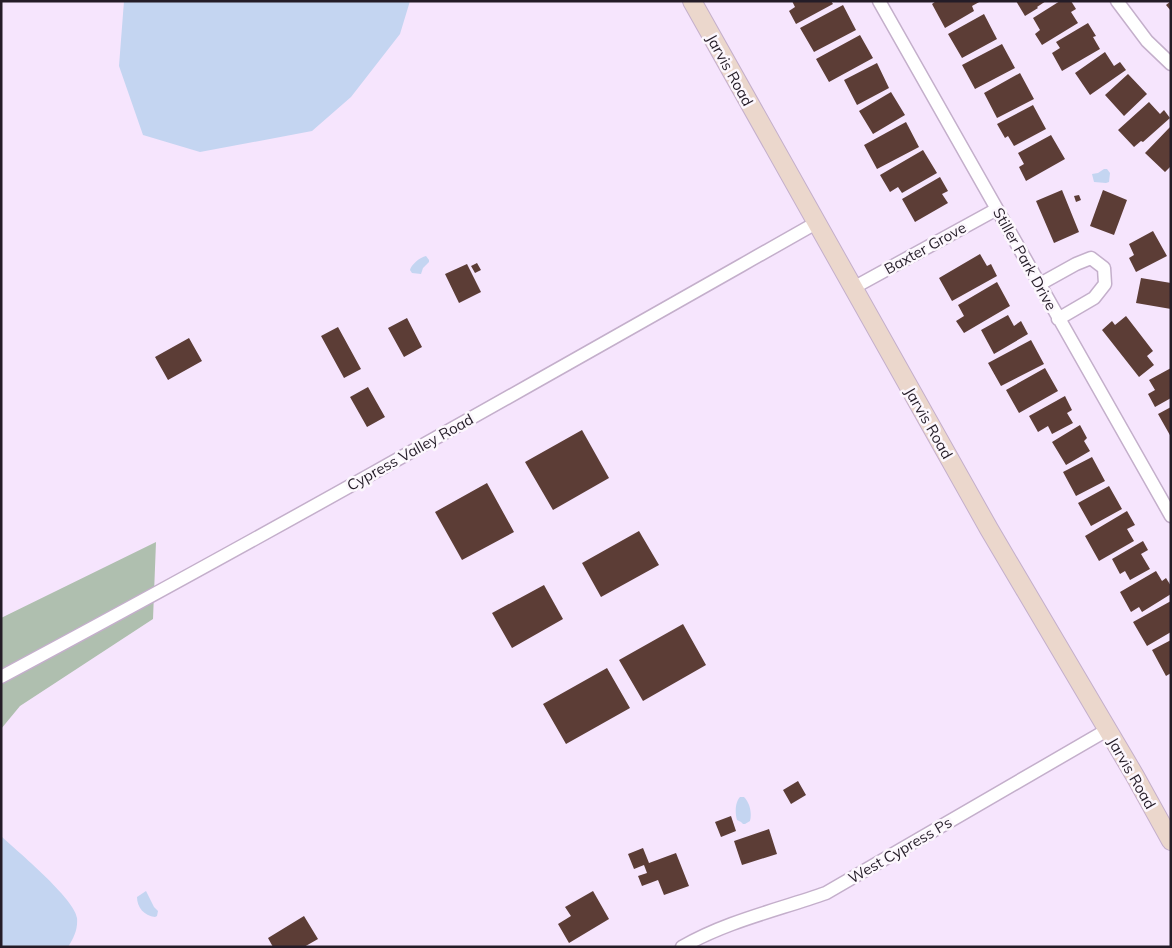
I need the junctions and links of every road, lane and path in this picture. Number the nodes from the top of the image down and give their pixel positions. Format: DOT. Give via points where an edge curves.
graph roads {
  1 [pos="692,1"];
  2 [pos="880,1"];
  3 [pos="1117,1"];
  4 [pos="1171,64"];
  5 [pos="997,209"];
  6 [pos="816,223"];
  7 [pos="1040,284"];
  8 [pos="853,288"];
  9 [pos="1058,319"];
  10 [pos="1171,516"];
  11 [pos="1,677"];
  12 [pos="1107,730"];
  13 [pos="1169,834"];
  14 [pos="682,947"];
  1 -- 6 [label="street, Jarvis Road"];
  2 -- 5 [label="street, Stiller Park Drive"];
  3 -- 4 [label="street" via="1147,41"];
  5 -- 7 [label="street, Stiller Park Drive"];
  5 -- 8 [label="street, Baxter Grove"];
  6 -- 8 [label="street, Jarvis Road"];
  6 -- 11 [label="street, Cypress Valley Road" via="166,589"];
  7 -- 9 [label="street, Stiller Park Drive"];
  7 -- 9 [label="street" via="1091,258 1104,268 1106,284 1094,298"];
  8 -- 12 [label="street, Jarvis Road"];
  9 -- 10 [label="street, Stiller Park Drive"];
  12 -- 13 [label="street, Jarvis Road"];
  12 -- 14 [label="street, West Cypress Ps" via="826,893 732,924"];
}
